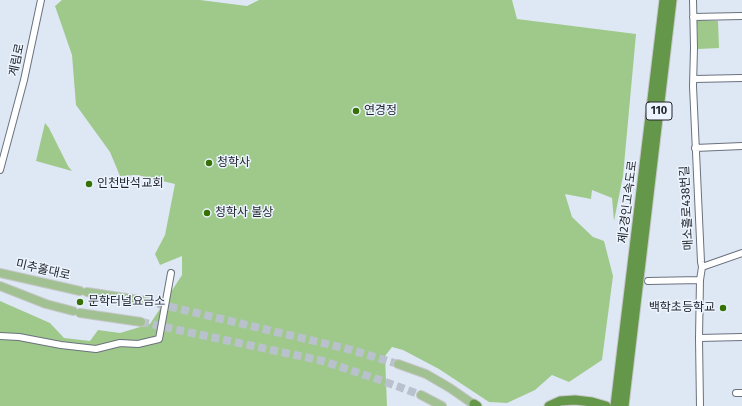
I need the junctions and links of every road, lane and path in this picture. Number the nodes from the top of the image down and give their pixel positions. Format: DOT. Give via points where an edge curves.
graph roads {
  1 [pos="42,0"];
  2 [pos="664,0"];
  3 [pos="672,0"];
  4 [pos="693,0"];
  5 [pos="742,16"];
  6 [pos="694,17"];
  7 [pos="742,78"];
  8 [pos="694,79"];
  9 [pos="742,146"];
  10 [pos="695,148"];
  11 [pos="0,170"];
  12 [pos="642,221"];
  13 [pos="742,253"];
  14 [pos="702,267"];
  15 [pos="171,272"];
  16 [pos="0,273"];
  17 [pos="700,280"];
  18 [pos="648,281"];
  19 [pos="0,286"];
  20 [pos="146,301"];
  21 [pos="142,322"];
  22 [pos="0,336"];
  23 [pos="742,337"];
  24 [pos="698,338"];
  25 [pos="626,351"];
  26 [pos="398,364"];
  27 [pos="420,395"];
  28 [pos="476,405"];
  29 [pos="442,406"];
  30 [pos="549,406"];
  31 [pos="606,406"];
  32 [pos="615,406"];
  33 [pos="624,406"];
  34 [pos="700,406"];
  1 -- 11 [label="street, 계림로"];
  2 -- 12 [label="highway, 제2경인고속도로 / 110"];
  3 -- 12 [label="highway, 제2경인고속도로 / 110"];
  4 -- 6 [label="street, 매소홀로438번길"];
  5 -- 6 [label="street"];
  6 -- 8 [label="street, 매소홀로438번길"];
  7 -- 8 [label="street"];
  8 -- 10 [label="street, 매소홀로438번길"];
  9 -- 10 [label="street"];
  10 -- 14 [label="street, 매소홀로438번길"];
  12 -- 25 [label="highway, 제2경인고속도로 / 110"];
  13 -- 14 [label="street"];
  14 -- 17 [label="street, 매소홀로438번길"];
  15 -- 22 [label="street" via="159,339 138,344 120,343 96,349"];
  16 -- 20 [label="main road, 미추홀대로"];
  17 -- 18 [label="street"];
  17 -- 24 [label="street, 매소홀로438번길"];
  19 -- 21 [label="main road" via="46,304 76,312"];
  23 -- 24 [label="street"];
  24 -- 34 [label="street, 매소홀로438번길"];
  25 -- 32 [label="highway, 제2경인고속도로 / 110"];
  25 -- 33 [label="highway, 제2경인고속도로 / 110"];
  26 -- 28 [label="main road" via="426,374"];
  27 -- 29 [label="main road"];
  30 -- 31 [label="highway" via="575,400"];
}
